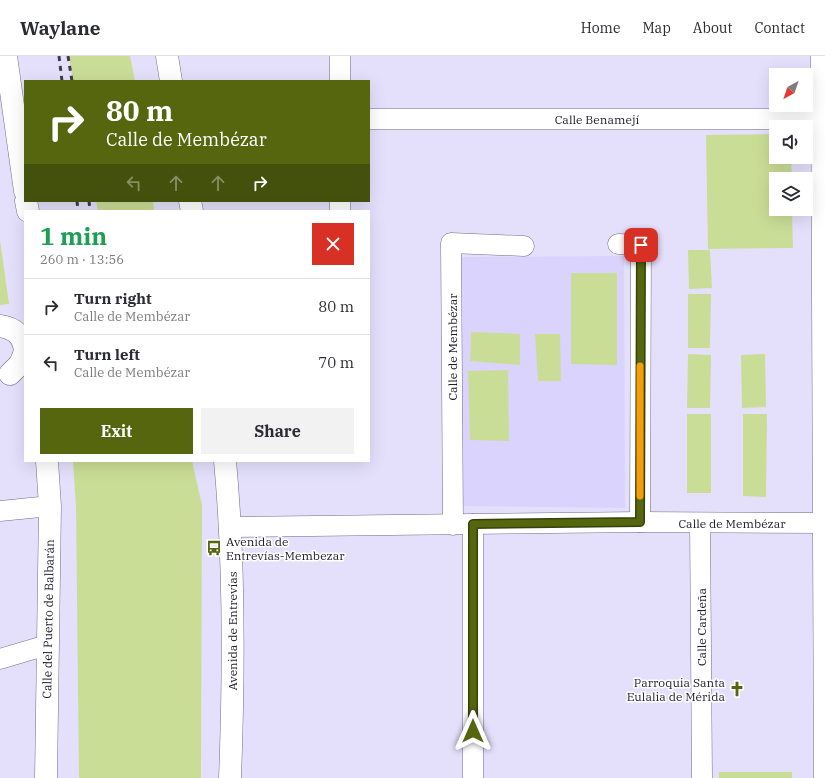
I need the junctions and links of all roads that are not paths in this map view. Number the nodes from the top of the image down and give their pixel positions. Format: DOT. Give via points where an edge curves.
graph roads {
  1 [pos="6,56"];
  2 [pos="167,56"];
  3 [pos="340,56"];
  4 [pos="821,56"];
  5 [pos="171,80"];
  6 [pos="340,80"];
  7 [pos="370,119"];
  8 [pos="823,119"];
  9 [pos="24,184"];
  10 [pos="618,244"];
  11 [pos="524,246"];
  12 [pos="24,323"];
  13 [pos="0,326"];
  14 [pos="24,348"];
  15 [pos="24,354"];
  16 [pos="12,374"];
  17 [pos="47,462"];
  18 [pos="225,462"];
  19 [pos="50,506"];
  20 [pos="0,511"];
  21 [pos="640,522"];
  22 [pos="700,523"];
  23 [pos="824,523"];
  24 [pos="473,524"];
  25 [pos="453,525"];
  26 [pos="230,527"];
  27 [pos="47,645"];
  28 [pos="0,658"];
  29 [pos="46,778"];
  30 [pos="230,778"];
  31 [pos="473,778"];
  32 [pos="702,778"];
  33 [pos="824,778"];
  1 -- 9 [label="street"];
  2 -- 5 [label="street"];
  3 -- 6 [label="street"];
  4 -- 8 [label="street"];
  7 -- 8 [label="street, Calle Benamejí"];
  8 -- 23 [label="street"];
  10 -- 21 [label="street" via="641,245"];
  11 -- 25 [label="street, Calle de Membézar" via="451,243"];
  12 -- 13 [label="street"];
  13 -- 14 [label="street" via="18,333"];
  15 -- 16 [label="street"];
  17 -- 19 [label="street, Calle del Puerto de Balbarán"];
  18 -- 26 [label="street, Avenida de Entrevías"];
  19 -- 20 [label="street"];
  19 -- 27 [label="street, Calle del Puerto de Balbarán"];
  21 -- 22 [label="street, Calle de Membézar"];
  21 -- 24 [label="street, Calle de Membézar"];
  22 -- 23 [label="street, Calle de Membézar"];
  22 -- 32 [label="street, Calle Cardeña"];
  23 -- 33 [label="street"];
  24 -- 25 [label="street, Calle de Membézar"];
  24 -- 31 [label="street"];
  25 -- 26 [label="street, Calle de Membézar"];
  26 -- 30 [label="street, Avenida de Entrevías"];
  27 -- 28 [label="street"];
  27 -- 29 [label="street, Calle del Puerto de Balbarán"];
}
